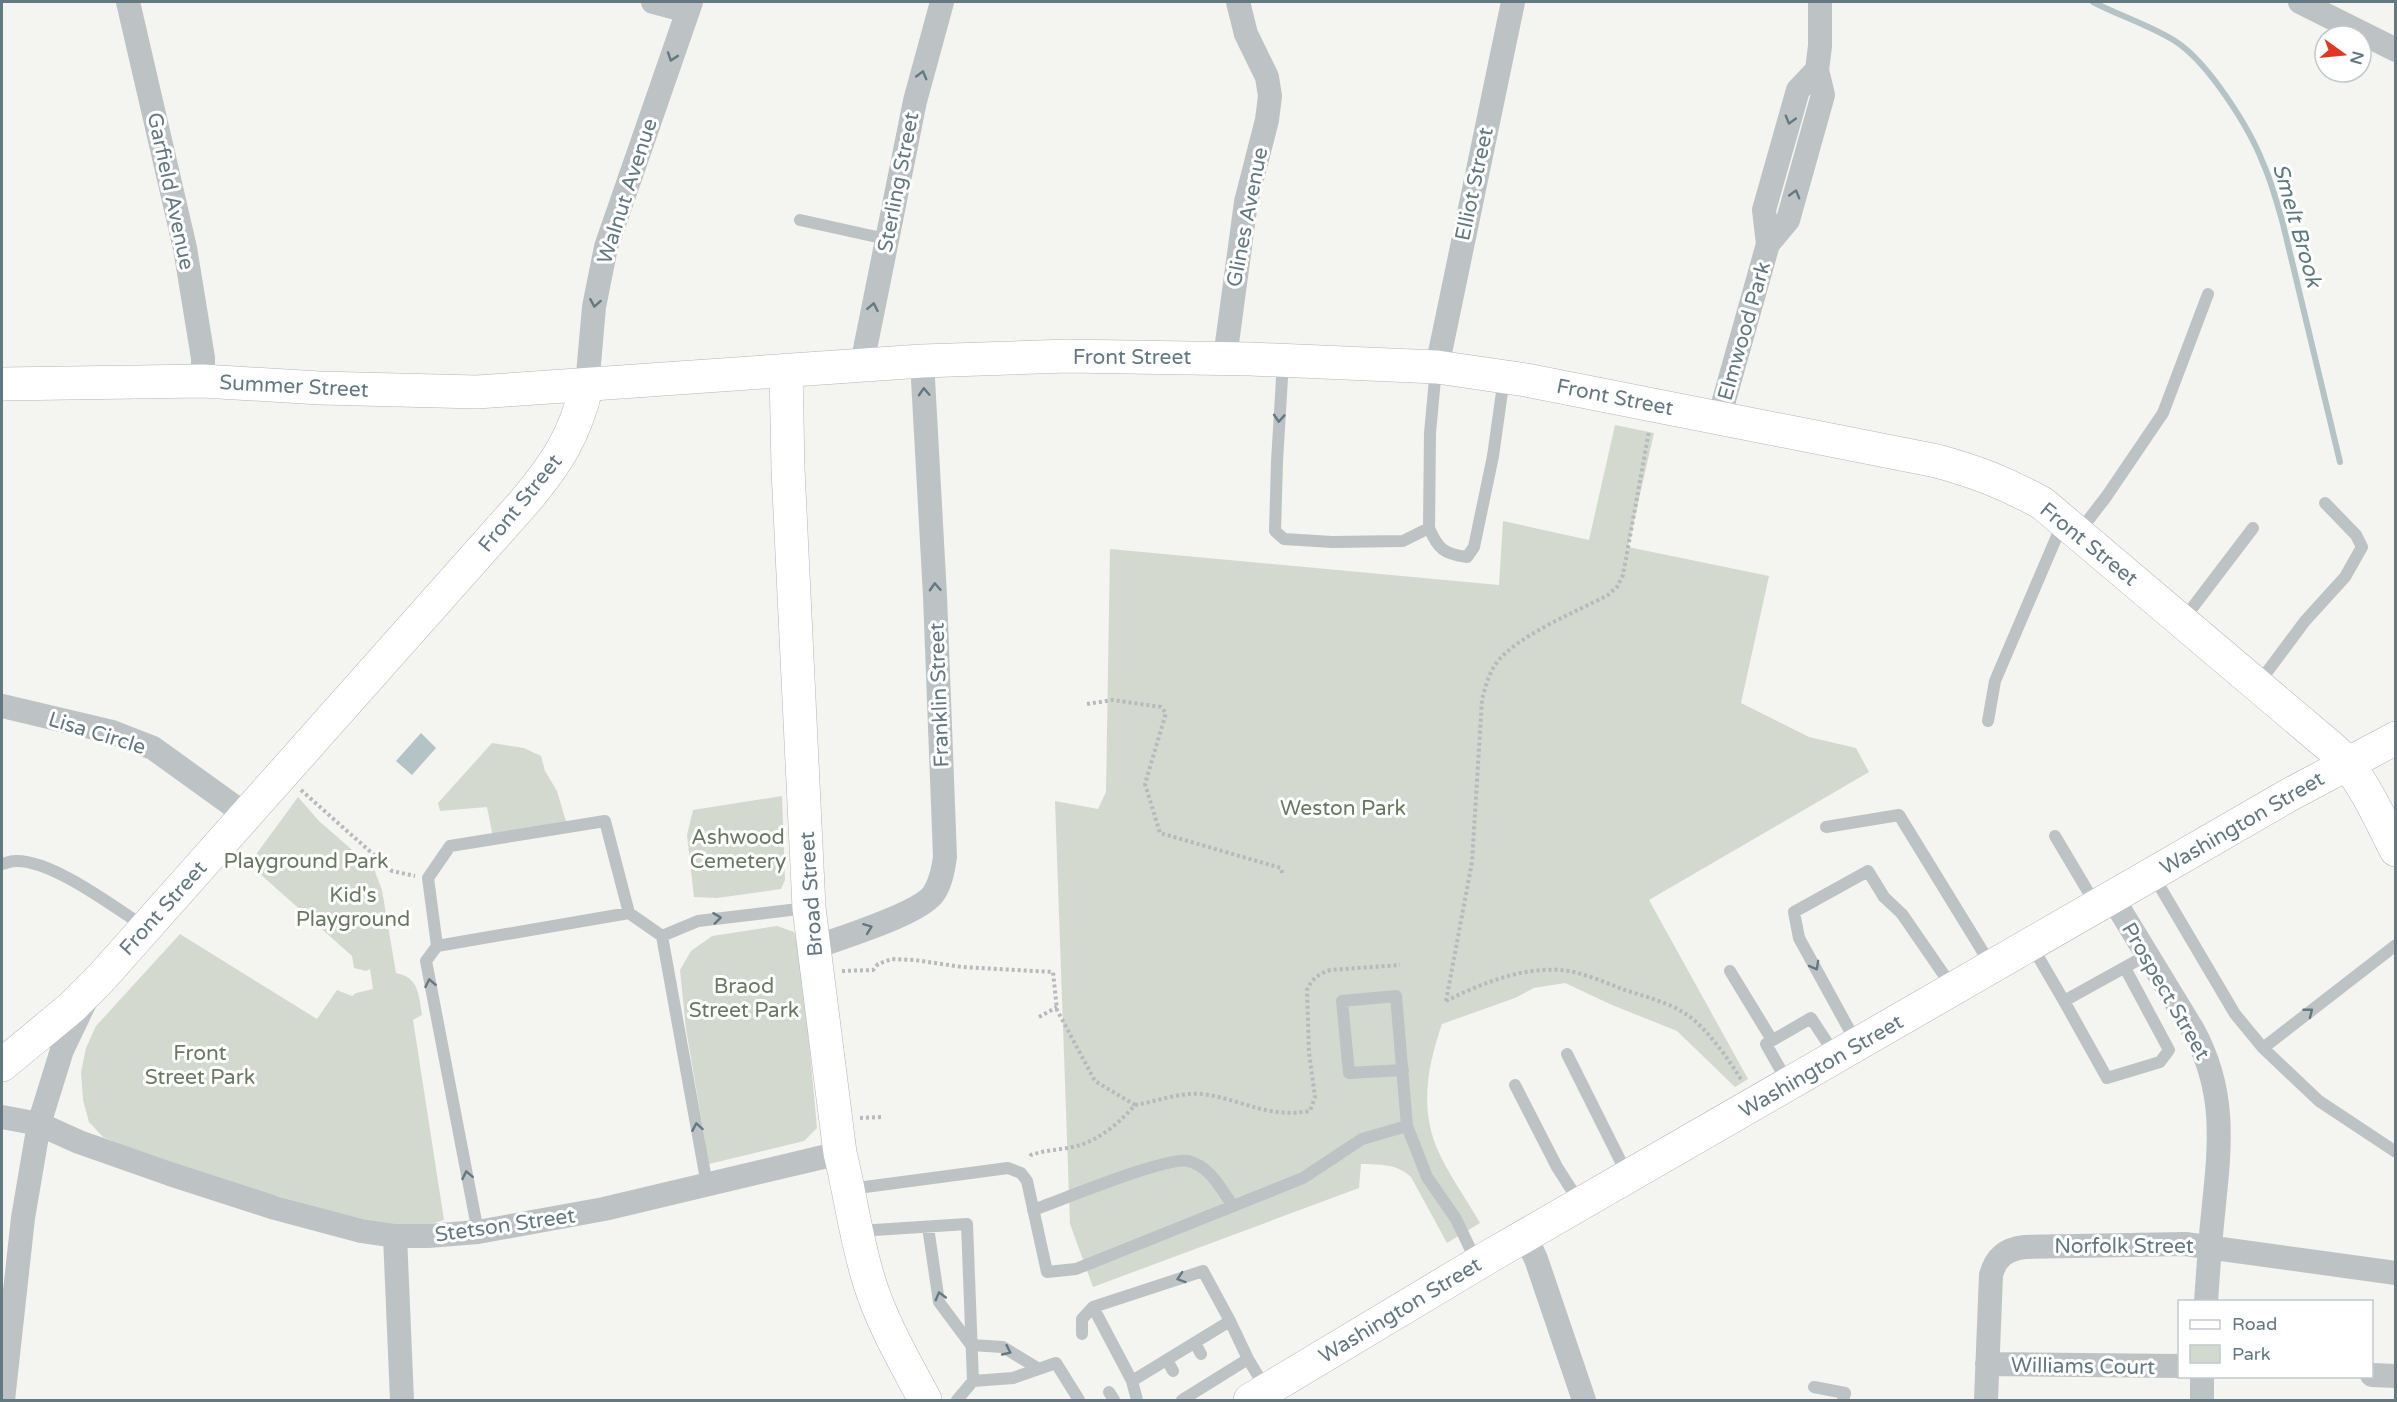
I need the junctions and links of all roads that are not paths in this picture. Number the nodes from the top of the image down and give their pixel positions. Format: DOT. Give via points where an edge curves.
graph roads {
  1 [pos="128,2"];
  2 [pos="653,2"];
  3 [pos="942,2"];
  4 [pos="1238,2"];
  5 [pos="1513,2"];
  6 [pos="1820,2"];
  7 [pos="2300,2"];
  8 [pos="689,6"];
  9 [pos="2396,50"];
  10 [pos="800,220"];
  11 [pos="886,239"];
  12 [pos="2208,294"];
  13 [pos="1225,358"];
  14 [pos="1283,360"];
  15 [pos="922,361"];
  16 [pos="862,364"];
  17 [pos="1437,366"];
  18 [pos="786,370"];
  19 [pos="1504,377"];
  20 [pos="203,381"];
  21 [pos="2,384"];
  22 [pos="587,386"];
  23 [pos="1719,418"];
  24 [pos="2325,503"];
  25 [pos="2071,527"];
  26 [pos="1429,528"];
  27 [pos="2253,528"];
  28 [pos="2182,621"];
  29 [pos="2258,685"];
  30 [pos="2,706"];
  31 [pos="1988,721"];
  32 [pos="2396,738"];
  33 [pos="2348,764"];
  34 [pos="246,815"];
  35 [pos="1826,827"];
  36 [pos="2055,836"];
  37 [pos="2396,850"];
  38 [pos="2,864"];
  39 [pos="2152,874"];
  40 [pos="2104,902"];
  41 [pos="809,908"];
  42 [pos="629,913"];
  43 [pos="146,928"];
  44 [pos="662,936"];
  45 [pos="2031,944"];
  46 [pos="2396,945"];
  47 [pos="437,946"];
  48 [pos="2147,955"];
  49 [pos="815,962"];
  50 [pos="1992,967"];
  51 [pos="2126,968"];
  52 [pos="1730,971"];
  53 [pos="93,987"];
  54 [pos="1953,989"];
  55 [pos="2064,1001"];
  56 [pos="1772,1040"];
  57 [pos="2263,1048"];
  58 [pos="1847,1051"];
  59 [pos="1567,1054"];
  60 [pos="2,1065"];
  61 [pos="1403,1070"];
  62 [pos="1515,1085"];
  63 [pos="1789,1085"];
  64 [pos="2,1117"];
  65 [pos="39,1124"];
  66 [pos="1407,1126"];
  67 [pos="2396,1152"];
  68 [pos="840,1153"];
  69 [pos="1628,1177"];
  70 [pos="707,1185"];
  71 [pos="849,1189"];
  72 [pos="1581,1204"];
  73 [pos="1233,1206"];
  74 [pos="1033,1210"];
  75 [pos="928,1227"];
  76 [pos="856,1231"];
  77 [pos="478,1232"];
  78 [pos="395,1236"];
  79 [pos="1525,1236"];
  80 [pos="2210,1246"];
  81 [pos="1478,1263"];
  82 [pos="2396,1274"];
  83 [pos="2206,1300"];
  84 [pos="1094,1307"];
  85 [pos="1230,1321"];
  86 [pos="1082,1335"];
  87 [pos="971,1345"];
  88 [pos="1248,1359"];
  89 [pos="1987,1364"];
  90 [pos="2178,1366"];
  91 [pos="1039,1369"];
  92 [pos="2373,1375"];
  93 [pos="2396,1376"];
  94 [pos="2202,1378"];
  95 [pos="973,1381"];
  96 [pos="1132,1382"];
  97 [pos="1814,1387"];
  98 [pos="1258,1395"];
  99 [pos="1185,1396"];
  100 [pos="3,1401"];
  101 [pos="402,1401"];
  102 [pos="924,1401"];
  103 [pos="957,1401"];
  104 [pos="1079,1401"];
  105 [pos="1137,1401"];
  106 [pos="1584,1401"];
  107 [pos="1843,1401"];
  108 [pos="1986,1401"];
  109 [pos="2202,1401"];
  1 -- 20 [label="street, Garfield Avenue" via="185,248 203,358"];
  2 -- 8 [label="street"];
  11 -- 3 [label="street, Sterling Street, one-way" via="915,100"];
  4 -- 13 [label="street, Glines Avenue" via="1246,34 1267,77 1269,96 1267,120 1246,202"];
  5 -- 17 [label="street, Elliot Street"];
  6 -- 23 [label="street, Elmwood Park" via="1817,70 1823,95 1788,220 1768,244"];
  7 -- 9 [label="street"];
  8 -- 22 [label="street, Walnut Avenue, one-way" via="606,247 594,307"];
  10 -- 11 [label="lane"];
  16 -- 11 [label="street, Sterling Street, one-way"];
  12 -- 25 [label="lane" via="2163,413 2106,496"];
  13 -- 14 [label="street, Front Street"];
  13 -- 15 [label="street, Front Street" via="1068,356"];
  14 -- 17 [label="street, Front Street"];
  14 -- 26 [label="lane, one-way" via="1275,531 1284,539 1403,541"];
  15 -- 16 [label="street, Front Street"];
  49 -- 15 [label="street, Franklin Street, one-way" via="918,907 934,894 942,875 945,857 935,596"];
  16 -- 18 [label="street, Front Street"];
  17 -- 19 [label="street, Front Street"];
  17 -- 26 [label="lane" via="1430,433"];
  18 -- 22 [label="street, Front Street"];
  18 -- 41 [label="street, Broad Street"];
  19 -- 23 [label="street, Front Street"];
  19 -- 26 [label="lane" via="1474,547 1467,556 1451,555 1436,544"];
  20 -- 21 [label="street, Summer Street"];
  20 -- 22 [label="street, Summer Street" via="477,392"];
  22 -- 34 [label="street, Front Street" via="580,415 555,465"];
  23 -- 25 [label="street, Front Street" via="1937,460 1975,471 2005,482 2042,503"];
  24 -- 29 [label="lane" via="2362,546 2345,577"];
  25 -- 28 [label="street, Front Street"];
  25 -- 31 [label="lane" via="1995,681"];
  27 -- 28 [label="lane"];
  28 -- 29 [label="street, Front Street"];
  29 -- 33 [label="street, Front Street"];
  30 -- 34 [label="street, Lisa Circle" via="112,732 153,748"];
  32 -- 33 [label="street, Washington Street"];
  33 -- 37 [label="street, Front Street"];
  33 -- 39 [label="street, Washington Street"];
  34 -- 43 [label="street, Front Street"];
  35 -- 50 [label="lane" via="1899,814"];
  36 -- 40 [label="lane"];
  38 -- 43 [label="lane" via="16,861 42,865"];
  39 -- 40 [label="street, Washington Street"];
  39 -- 57 [label="lane" via="2235,1014"];
  40 -- 45 [label="street, Washington Street"];
  40 -- 48 [label="street, Prospect Street"];
  44 -- 41 [label="lane, one-way" via="698,921"];
  41 -- 49 [label="street, Broad Street"];
  42 -- 44 [label="lane"];
  42 -- 47 [label="lane"];
  42 -- 47 [label="lane" via="605,821 450,846 428,878"];
  43 -- 53 [label="street, Front Street"];
  70 -- 44 [label="lane, one-way"];
  45 -- 50 [label="street, Washington Street"];
  45 -- 55 [label="lane"];
  57 -- 46 [label="lane, one-way"];
  77 -- 47 [label="lane, one-way" via="426,961"];
  48 -- 51 [label="lane"];
  48 -- 80 [label="street, Prospect Street" via="2196,1035 2213,1078 2220,1145"];
  49 -- 68 [label="street, Broad Street"];
  50 -- 54 [label="street, Washington Street"];
  51 -- 55 [label="lane"];
  51 -- 55 [label="lane" via="2169,1050 2160,1062 2107,1078"];
  52 -- 56 [label="lane"];
  53 -- 60 [label="street, Front Street"];
  53 -- 65 [label="street, Front Street" via="62,1050"];
  54 -- 58 [label="street, Washington Street"];
  54 -- 58 [label="lane, one-way" via="1868,871 1794,912 1799,938"];
  56 -- 58 [label="lane" via="1810,1018"];
  56 -- 63 [label="lane" via="1766,1044"];
  57 -- 67 [label="lane" via="2319,1101"];
  58 -- 63 [label="street, Washington Street"];
  59 -- 69 [label="lane"];
  61 -- 61 [label="lane" via="1396,996 1342,1001 1349,1073"];
  61 -- 66 [label="lane"];
  62 -- 72 [label="lane" via="1557,1167"];
  63 -- 69 [label="street, Washington Street"];
  64 -- 65 [label="street, Stetson Street"];
  65 -- 78 [label="street, Stetson Street" via="79,1142 275,1208"];
  65 -- 100 [label="street, Front Street" via="23,1218"];
  66 -- 73 [label="lane" via="1362,1139 1304,1178"];
  66 -- 81 [label="lane" via="1427,1177 1456,1219"];
  68 -- 70 [label="street, Stetson Street"];
  68 -- 71 [label="street, Broad Street"];
  69 -- 72 [label="street, Washington Street"];
  70 -- 77 [label="street, Stetson Street"];
  71 -- 74 [label="lane" via="1008,1168 1021,1173 1027,1181"];
  71 -- 76 [label="street, Broad Street"];
  72 -- 79 [label="street, Washington Street"];
  73 -- 74 [label="lane" via="1211,1174 1188,1161 1164,1163"];
  73 -- 74 [label="lane" via="1076,1269 1047,1272"];
  75 -- 76 [label="lane"];
  87 -- 75 [label="lane, one-way" via="939,1302"];
  75 -- 87 [label="lane" via="967,1224"];
  76 -- 102 [label="street, Broad Street" via="888,1332"];
  77 -- 78 [label="street, Stetson Street"];
  78 -- 101 [label="street"];
  79 -- 81 [label="street, Washington Street"];
  79 -- 106 [label="street"];
  80 -- 82 [label="street, Norfolk Street"];
  80 -- 83 [label="street, Prospect Street"];
  80 -- 89 [label="street, Norfolk Street" via="2009,1250 1997,1258 1991,1275"];
  81 -- 98 [label="street, Washington Street"];
  85 -- 84 [label="lane, one-way" via="1203,1271"];
  84 -- 86 [label="lane" via="1082,1318"];
  84 -- 96 [label="lane"];
  85 -- 88 [label="lane"];
  85 -- 96 [label="lane" via="1198,1348"];
  87 -- 91 [label="lane, one-way" via="1003,1347"];
  87 -- 95 [label="lane"];
  88 -- 98 [label="lane"];
  88 -- 99 [label="lane"];
  89 -- 90 [label="street, Williams Court"];
  89 -- 108 [label="street, Norfolk Street"];
  91 -- 95 [label="lane" via="1013,1378"];
  91 -- 104 [label="lane" via="1056,1363"];
  92 -- 93 [label="street"];
  94 -- 109 [label="street"];
  95 -- 103 [label="lane"];
  96 -- 105 [label="lane"];
  97 -- 107 [label="lane" via="1845,1393"];
}
